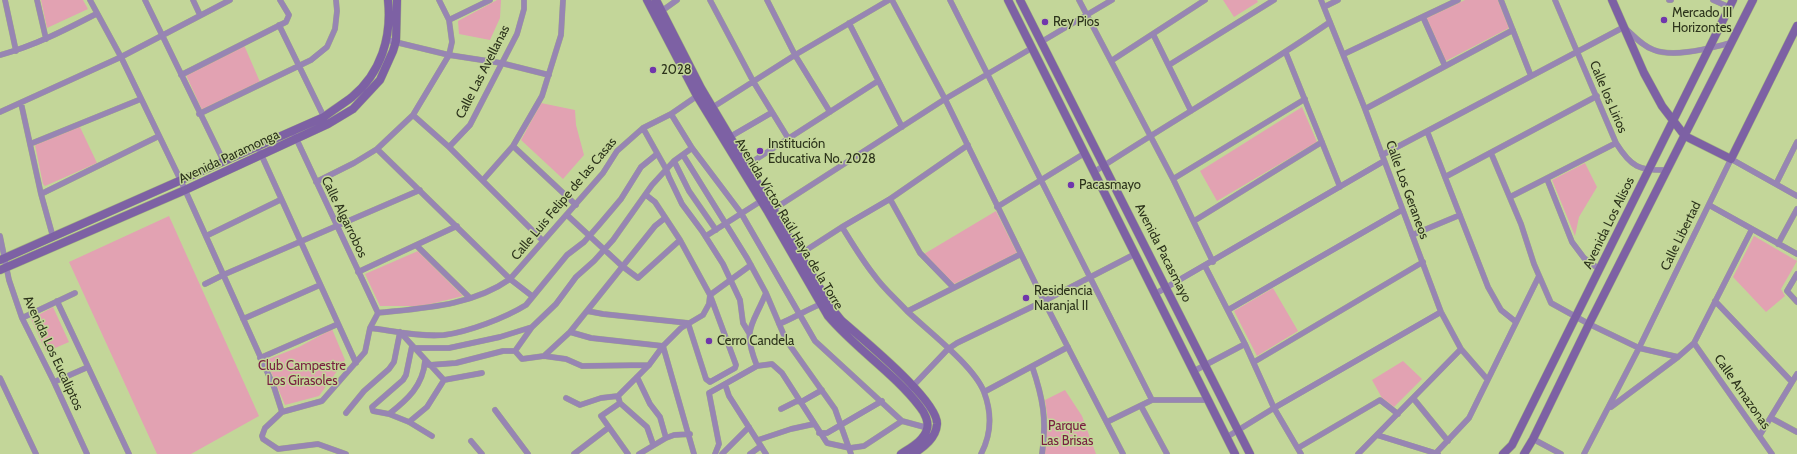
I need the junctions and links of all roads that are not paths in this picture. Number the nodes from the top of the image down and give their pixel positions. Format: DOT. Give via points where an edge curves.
graph roads {
  1 [pos="5,0"];
  2 [pos="37,0"];
  3 [pos="90,0"];
  4 [pos="145,0"];
  5 [pos="193,0"];
  6 [pos="230,0"];
  7 [pos="280,0"];
  8 [pos="336,0"];
  9 [pos="397,0"];
  10 [pos="439,0"];
  11 [pos="490,0"];
  12 [pos="524,0"];
  13 [pos="564,0"];
  14 [pos="647,0"];
  15 [pos="656,0"];
  16 [pos="677,0"];
  17 [pos="710,0"];
  18 [pos="768,0"];
  19 [pos="889,0"];
  20 [pos="892,0"];
  21 [pos="950,0"];
  22 [pos="1008,0"];
  23 [pos="1020,0"];
  24 [pos="1079,0"];
  25 [pos="1112,0"];
  26 [pos="1205,0"];
  27 [pos="1274,0"];
  28 [pos="1321,0"];
  29 [pos="1338,0"];
  30 [pos="1458,0"];
  31 [pos="1501,0"];
  32 [pos="1556,0"];
  33 [pos="1612,0"];
  34 [pos="1713,0"];
  35 [pos="1753,0"];
  36 [pos="390,1"];
  37 [pos="1731,4"];
  38 [pos="1324,7"];
  39 [pos="658,13"];
  40 [pos="96,14"];
  41 [pos="200,15"];
  42 [pos="1087,16"];
  43 [pos="1423,16"];
  44 [pos="449,20"];
  45 [pos="1330,22"];
  46 [pos="849,23"];
  47 [pos="279,26"];
  48 [pos="1797,26"];
  49 [pos="1624,27"];
  50 [pos="1513,30"];
  51 [pos="1153,34"];
  52 [pos="162,35"];
  53 [pos="46,38"];
  54 [pos="387,40"];
  55 [pos="396,41"];
  56 [pos="1042,42"];
  57 [pos="1731,43"];
  58 [pos="1032,48"];
  59 [pos="1709,48"];
  60 [pos="16,51"];
  61 [pos="1578,52"];
  62 [pos="1286,53"];
  63 [pos="1344,54"];
  64 [pos="0,55"];
  65 [pos="449,55"];
  66 [pos="795,55"];
  67 [pos="121,57"];
  68 [pos="1111,61"];
  69 [pos="502,63"];
  70 [pos="1169,65"];
  71 [pos="300,66"];
  72 [pos="1445,66"];
  73 [pos="987,73"];
  74 [pos="181,75"];
  75 [pos="549,75"];
  76 [pos="1531,76"];
  77 [pos="753,81"];
  78 [pos="878,81"];
  79 [pos="697,96"];
  80 [pos="1597,96"];
  81 [pos="141,99"];
  82 [pos="945,99"];
  83 [pos="1305,99"];
  84 [pos="21,103"];
  85 [pos="710,109"];
  86 [pos="1365,109"];
  87 [pos="1191,110"];
  88 [pos="0,112"];
  89 [pos="830,112"];
  90 [pos="771,113"];
  91 [pos="199,114"];
  92 [pos="671,114"];
  93 [pos="413,115"];
  94 [pos="324,116"];
  95 [pos="1673,120"];
  96 [pos="643,128"];
  97 [pos="902,128"];
  98 [pos="292,130"];
  99 [pos="1427,132"];
  100 [pos="1150,135"];
  101 [pos="159,136"];
  102 [pos="1684,136"];
  103 [pos="788,138"];
  104 [pos="296,139"];
  105 [pos="728,139"];
  106 [pos="1322,142"];
  107 [pos="1797,142"];
  108 [pos="1616,143"];
  109 [pos="30,144"];
  110 [pos="968,145"];
  111 [pos="257,146"];
  112 [pos="513,146"];
  113 [pos="449,147"];
  114 [pos="377,148"];
  115 [pos="692,148"];
  116 [pos="1085,153"];
  117 [pos="1491,153"];
  118 [pos="657,154"];
  119 [pos="261,155"];
  120 [pos="682,155"];
  121 [pos="1383,158"];
  122 [pos="1731,159"];
  123 [pos="674,161"];
  124 [pos="224,162"];
  125 [pos="1104,165"];
  126 [pos="745,167"];
  127 [pos="666,169"];
  128 [pos="1648,170"];
  129 [pos="1668,170"];
  130 [pos="1094,172"];
  131 [pos="1445,177"];
  132 [pos="1173,179"];
  133 [pos="1547,179"];
  134 [pos="181,180"];
  135 [pos="483,180"];
  136 [pos="1041,180"];
  137 [pos="316,182"];
  138 [pos="1776,184"];
  139 [pos="1340,187"];
  140 [pos="185,190"];
  141 [pos="420,190"];
  142 [pos="41,194"];
  143 [pos="646,195"];
  144 [pos="1797,196"];
  145 [pos="1510,197"];
  146 [pos="890,199"];
  147 [pos="280,200"];
  148 [pos="761,201"];
  149 [pos="576,205"];
  150 [pos="1709,205"];
  151 [pos="997,207"];
  152 [pos="774,209"];
  153 [pos="1797,209"];
  154 [pos="1402,210"];
  155 [pos="740,213"];
  156 [pos="567,215"];
  157 [pos="1460,215"];
  158 [pos="665,218"];
  159 [pos="1194,221"];
  160 [pos="724,224"];
  161 [pos="457,226"];
  162 [pos="337,227"];
  163 [pos="842,227"];
  164 [pos="1752,229"];
  165 [pos="716,230"];
  166 [pos="589,235"];
  167 [pos="0,236"];
  168 [pos="206,236"];
  169 [pos="706,236"];
  170 [pos="1412,236"];
  171 [pos="53,237"];
  172 [pos="680,240"];
  173 [pos="543,241"];
  174 [pos="300,242"];
  175 [pos="1778,244"];
  176 [pos="417,246"];
  177 [pos="604,250"];
  178 [pos="1020,254"];
  179 [pos="1135,254"];
  180 [pos="1797,254"];
  181 [pos="798,256"];
  182 [pos="2,259"];
  183 [pos="1213,262"];
  184 [pos="1423,262"];
  185 [pos="751,265"];
  186 [pos="622,266"];
  187 [pos="1205,266"];
  188 [pos="3,269"];
  189 [pos="1599,269"];
  190 [pos="358,272"];
  191 [pos="1797,274"];
  192 [pos="223,275"];
  193 [pos="1539,276"];
  194 [pos="1090,278"];
  195 [pos="510,279"];
  196 [pos="730,279"];
  197 [pos="205,284"];
  198 [pos="320,285"];
  199 [pos="954,287"];
  200 [pos="1167,287"];
  201 [pos="75,293"];
  202 [pos="766,293"];
  203 [pos="1155,294"];
  204 [pos="710,295"];
  205 [pos="532,296"];
  206 [pos="470,298"];
  207 [pos="57,301"];
  208 [pos="1044,301"];
  209 [pos="1715,301"];
  210 [pos="1797,302"];
  211 [pos="821,304"];
  212 [pos="1228,310"];
  213 [pos="587,311"];
  214 [pos="908,311"];
  215 [pos="1441,312"];
  216 [pos="378,313"];
  217 [pos="799,313"];
  218 [pos="22,318"];
  219 [pos="1576,318"];
  220 [pos="243,319"];
  221 [pos="1516,322"];
  222 [pos="688,323"];
  223 [pos="338,324"];
  224 [pos="779,324"];
  225 [pos="1589,324"];
  226 [pos="532,327"];
  227 [pos="370,328"];
  228 [pos="400,332"];
  229 [pos="570,332"];
  230 [pos="749,333"];
  231 [pos="1694,342"];
  232 [pos="1245,344"];
  233 [pos="663,346"];
  234 [pos="1068,346"];
  235 [pos="413,347"];
  236 [pos="1639,348"];
  237 [pos="948,349"];
  238 [pos="1461,349"];
  239 [pos="515,351"];
  240 [pos="544,356"];
  241 [pos="1678,357"];
  242 [pos="260,358"];
  243 [pos="1254,362"];
  244 [pos="356,363"];
  245 [pos="427,363"];
  246 [pos="1205,364"];
  247 [pos="649,365"];
  248 [pos="757,366"];
  249 [pos="1032,366"];
  250 [pos="88,367"];
  251 [pos="1194,371"];
  252 [pos="482,373"];
  253 [pos="1797,374"];
  254 [pos="637,377"];
  255 [pos="0,378"];
  256 [pos="1487,379"];
  257 [pos="444,380"];
  258 [pos="54,382"];
  259 [pos="1792,382"];
  260 [pos="725,384"];
  261 [pos="913,385"];
  262 [pos="822,390"];
  263 [pos="906,392"];
  264 [pos="984,392"];
  265 [pos="618,396"];
  266 [pos="566,398"];
  267 [pos="1413,398"];
  268 [pos="1152,400"];
  269 [pos="1208,400"];
  270 [pos="882,401"];
  271 [pos="620,402"];
  272 [pos="801,402"];
  273 [pos="1141,406"];
  274 [pos="1274,408"];
  275 [pos="1609,408"];
  276 [pos="781,409"];
  277 [pos="495,410"];
  278 [pos="282,412"];
  279 [pos="346,413"];
  280 [pos="389,414"];
  281 [pos="1398,414"];
  282 [pos="1771,418"];
  283 [pos="902,421"];
  284 [pos="409,422"];
  285 [pos="1107,422"];
  286 [pos="814,424"];
  287 [pos="842,424"];
  288 [pos="749,427"];
  289 [pos="608,428"];
  290 [pos="928,428"];
  291 [pos="1238,431"];
  292 [pos="1797,432"];
  293 [pos="819,433"];
  294 [pos="690,434"];
  295 [pos="1377,435"];
  296 [pos="1760,435"];
  297 [pos="432,436"];
  298 [pos="1227,437"];
  299 [pos="666,438"];
  300 [pos="1533,439"];
  301 [pos="758,440"];
  302 [pos="472,441"];
  303 [pos="1448,441"];
  304 [pos="653,444"];
  305 [pos="761,446"];
  306 [pos="1298,448"];
  307 [pos="851,451"];
  308 [pos="36,454"];
  309 [pos="87,454"];
  310 [pos="129,454"];
  311 [pos="346,454"];
  312 [pos="482,454"];
  313 [pos="528,454"];
  314 [pos="574,454"];
  315 [pos="628,454"];
  316 [pos="639,454"];
  317 [pos="694,454"];
  318 [pos="715,454"];
  319 [pos="722,454"];
  320 [pos="750,454"];
  321 [pos="766,454"];
  322 [pos="901,454"];
  323 [pos="913,454"];
  324 [pos="981,454"];
  325 [pos="1042,454"];
  326 [pos="1123,454"];
  327 [pos="1167,454"];
  328 [pos="1235,454"];
  329 [pos="1250,454"];
  330 [pos="1301,454"];
  331 [pos="1358,454"];
  332 [pos="1436,454"];
  333 [pos="1503,454"];
  334 [pos="1524,454"];
  335 [pos="1561,454"];
  336 [pos="1584,454"];
  337 [pos="1772,454"];
  1 -- 60 [label="street"];
  2 -- 53 [label="street"];
  3 -- 40 [label="street"];
  4 -- 52 [label="street"];
  5 -- 41 [label="street"];
  6 -- 41 [label="street"];
  7 -- 47 [label="street" via="289,15 286,22"];
  8 -- 71 [label="street" via="335,29 327,47"];
  9 -- 55 [label="street, Avenida Paramonga"];
  10 -- 44 [label="street"];
  11 -- 44 [label="street"];
  12 -- 69 [label="street, Calle Las Avellanas" via="517,34"];
  13 -- 75 [label="street" via="561,35"];
  14 -- 39 [label="street"];
  15 -- 39 [label="street"];
  16 -- 39 [label="street"];
  17 -- 77 [label="street"];
  18 -- 66 [label="street"];
  19 -- 46 [label="street"];
  20 -- 82 [label="street"];
  21 -- 73 [label="street"];
  22 -- 58 [label="street, Avenida Pacasmayo"];
  23 -- 56 [label="street, Avenida Pacasmayo"];
  24 -- 42 [label="street"];
  25 -- 42 [label="street"];
  26 -- 51 [label="street"];
  27 -- 70 [label="street"];
  28 -- 38 [label="street, Calle Los Geraneos"];
  29 -- 38 [label="street"];
  30 -- 43 [label="street"];
  31 -- 50 [label="street"];
  32 -- 61 [label="street, Calle los Lirios"];
  33 -- 49 [label="street"];
  34 -- 37 [label="street"];
  35 -- 57 [label="street, Avenida Los Alisos"];
  36 -- 54 [label="street, Avenida Paramonga"];
  37 -- 59 [label="street, Avenida Los Alisos"];
  38 -- 45 [label="street, Calle Los Geraneos"];
  39 -- 79 [label="street"];
  39 -- 85 [label="street" via="701,88"];
  40 -- 53 [label="street"];
  40 -- 67 [label="street"];
  41 -- 52 [label="street"];
  42 -- 56 [label="street"];
  42 -- 68 [label="street"];
  43 -- 63 [label="street"];
  43 -- 72 [label="street"];
  44 -- 65 [label="street" via="452,42"];
  45 -- 62 [label="street"];
  45 -- 63 [label="street, Calle Los Geraneos"];
  46 -- 66 [label="street"];
  46 -- 78 [label="street"];
  47 -- 71 [label="street"];
  47 -- 74 [label="street"];
  48 -- 122 [label="street, Calle Libertad"];
  49 -- 59 [label="street" via="1653,50 1667,53"];
  49 -- 61 [label="street"];
  49 -- 95 [label="street" via="1644,73"];
  50 -- 72 [label="street"];
  50 -- 76 [label="street"];
  51 -- 68 [label="street"];
  51 -- 70 [label="street"];
  52 -- 67 [label="street"];
  52 -- 74 [label="street"];
  53 -- 60 [label="street"];
  54 -- 55 [label="street"];
  54 -- 94 [label="street, Avenida Paramonga" via="374,72 365,85 352,98"];
  55 -- 65 [label="street"];
  55 -- 104 [label="street, Avenida Paramonga" via="380,80 353,109"];
  56 -- 125 [label="street, Avenida Pacasmayo"];
  57 -- 59 [label="street"];
  57 -- 102 [label="street, Avenida Los Alisos"];
  58 -- 73 [label="street"];
  58 -- 116 [label="street, Avenida Pacasmayo"];
  59 -- 95 [label="street, Avenida Los Alisos"];
  60 -- 64 [label="street"];
  61 -- 76 [label="street"];
  61 -- 80 [label="street, Calle los Lirios"];
  62 -- 83 [label="street"];
  62 -- 87 [label="street"];
  63 -- 86 [label="street, Calle Los Geraneos"];
  65 -- 69 [label="street"];
  65 -- 93 [label="street"];
  66 -- 77 [label="street"];
  66 -- 89 [label="street"];
  67 -- 81 [label="street"];
  67 -- 84 [label="street"];
  68 -- 100 [label="street"];
  69 -- 75 [label="street"];
  69 -- 113 [label="street, Calle Las Avellanas" via="470,125"];
  70 -- 87 [label="street"];
  71 -- 91 [label="street"];
  71 -- 94 [label="street"];
  72 -- 86 [label="street"];
  73 -- 82 [label="street"];
  73 -- 136 [label="street"];
  74 -- 91 [label="street"];
  75 -- 112 [label="street" via="542,96"];
  76 -- 99 [label="street"];
  77 -- 85 [label="street"];
  77 -- 90 [label="street"];
  78 -- 89 [label="street"];
  78 -- 97 [label="street"];
  79 -- 85 [label="street"];
  79 -- 92 [label="street, Calle Luis Felipe de las Casas"];
  80 -- 108 [label="street, Calle los Lirios"];
  80 -- 117 [label="street"];
  81 -- 101 [label="street"];
  81 -- 109 [label="street"];
  82 -- 97 [label="street"];
  82 -- 110 [label="street"];
  83 -- 106 [label="street"];
  83 -- 132 [label="street"];
  84 -- 88 [label="street"];
  84 -- 109 [label="street"];
  85 -- 105 [label="street"];
  86 -- 121 [label="street, Calle Los Geraneos"];
  87 -- 100 [label="street"];
  89 -- 103 [label="street"];
  90 -- 103 [label="street"];
  90 -- 105 [label="street"];
  91 -- 124 [label="street"];
  92 -- 96 [label="street, Calle Luis Felipe de las Casas"];
  92 -- 115 [label="street"];
  93 -- 113 [label="street"];
  93 -- 114 [label="street"];
  94 -- 98 [label="street, Avenida Paramonga"];
  95 -- 102 [label="street"];
  95 -- 128 [label="street, Avenida Los Alisos"];
  96 -- 118 [label="street"];
  96 -- 149 [label="street, Calle Luis Felipe de las Casas" via="617,151 603,173"];
  97 -- 152 [label="street"];
  98 -- 104 [label="street, Calle Algarrobos"];
  98 -- 111 [label="street, Avenida Paramonga"];
  99 -- 121 [label="street"];
  99 -- 131 [label="street"];
  100 -- 125 [label="street"];
  100 -- 132 [label="street"];
  101 -- 134 [label="street"];
  101 -- 142 [label="street"];
  102 -- 122 [label="street"];
  102 -- 129 [label="street, Avenida Los Alisos"];
  103 -- 126 [label="street"];
  104 -- 119 [label="street, Avenida Paramonga"];
  104 -- 137 [label="street, Calle Algarrobos"];
  105 -- 126 [label="street"];
  106 -- 139 [label="street"];
  106 -- 159 [label="street"];
  107 -- 138 [label="street"];
  108 -- 128 [label="street, Calle los Lirios" via="1629,162"];
  108 -- 133 [label="street"];
  109 -- 142 [label="street"];
  110 -- 146 [label="street"];
  110 -- 151 [label="street"];
  111 -- 119 [label="street"];
  111 -- 124 [label="street, Avenida Paramonga"];
  112 -- 135 [label="street"];
  112 -- 149 [label="street"];
  113 -- 135 [label="street"];
  114 -- 137 [label="street"];
  114 -- 141 [label="street"];
  115 -- 120 [label="street"];
  115 -- 155 [label="street"];
  116 -- 130 [label="street, Avenida Pacasmayo"];
  116 -- 136 [label="street"];
  117 -- 131 [label="street"];
  117 -- 145 [label="street"];
  118 -- 127 [label="street"];
  118 -- 166 [label="street" via="641,167 621,199"];
  119 -- 140 [label="street, Avenida Paramonga"];
  119 -- 147 [label="street"];
  120 -- 123 [label="street"];
  120 -- 160 [label="street"];
  121 -- 139 [label="street"];
  121 -- 154 [label="street, Calle Los Geraneos"];
  122 -- 138 [label="street"];
  122 -- 150 [label="street, Calle Libertad"];
  123 -- 127 [label="street"];
  123 -- 165 [label="street" via="689,191"];
  124 -- 134 [label="street, Avenida Paramonga"];
  125 -- 130 [label="street"];
  125 -- 200 [label="street, Avenida Pacasmayo"];
  126 -- 148 [label="street, Avenida Víctor Raúl Haya de la Torre"];
  126 -- 152 [label="street"];
  127 -- 143 [label="street"];
  127 -- 169 [label="street" via="682,204"];
  128 -- 129 [label="street, Calle los Lirios"];
  128 -- 189 [label="street, Avenida Los Alisos"];
  129 -- 225 [label="street, Avenida Los Alisos"];
  130 -- 179 [label="street, Avenida Pacasmayo"];
  131 -- 157 [label="street"];
  132 -- 159 [label="street"];
  133 -- 145 [label="street"];
  133 -- 189 [label="street" via="1572,242 1584,258"];
  134 -- 140 [label="street"];
  134 -- 171 [label="street, Avenida Paramonga"];
  135 -- 173 [label="street"];
  136 -- 151 [label="street"];
  136 -- 194 [label="street"];
  137 -- 162 [label="street, Calle Algarrobos"];
  138 -- 144 [label="street"];
  139 -- 183 [label="street"];
  140 -- 168 [label="street"];
  140 -- 188 [label="street, Avenida Paramonga"];
  141 -- 161 [label="street"];
  141 -- 162 [label="street"];
  142 -- 171 [label="street"];
  143 -- 158 [label="street" via="655,202"];
  143 -- 177 [label="street" via="625,226"];
  145 -- 193 [label="street"];
  146 -- 163 [label="street"];
  146 -- 199 [label="street" via="920,253"];
  147 -- 168 [label="street"];
  147 -- 174 [label="street"];
  148 -- 155 [label="street"];
  148 -- 181 [label="street, Avenida Víctor Raúl Haya de la Torre"];
  149 -- 156 [label="street, Calle Luis Felipe de las Casas"];
  150 -- 164 [label="street"];
  150 -- 236 [label="street, Calle Libertad"];
  151 -- 178 [label="street"];
  152 -- 181 [label="street"];
  153 -- 175 [label="street"];
  154 -- 170 [label="street, Calle Los Geraneos"];
  154 -- 212 [label="street"];
  155 -- 160 [label="street"];
  155 -- 217 [label="street"];
  156 -- 166 [label="street"];
  156 -- 173 [label="street, Calle Luis Felipe de las Casas"];
  157 -- 170 [label="street"];
  157 -- 221 [label="street" via="1488,287 1501,310"];
  158 -- 172 [label="street"];
  158 -- 186 [label="street" via="655,226"];
  159 -- 183 [label="street"];
  160 -- 165 [label="street"];
  160 -- 185 [label="street"];
  161 -- 176 [label="street"];
  161 -- 195 [label="street"];
  162 -- 174 [label="street"];
  162 -- 190 [label="street, Calle Algarrobos"];
  163 -- 181 [label="street"];
  163 -- 214 [label="street" via="874,276"];
  164 -- 175 [label="street"];
  164 -- 209 [label="street"];
  165 -- 169 [label="street"];
  166 -- 177 [label="street"];
  166 -- 205 [label="street" via="567,255"];
  167 -- 182 [label="street, Avenida Los Eucaliptos"];
  168 -- 192 [label="street"];
  169 -- 196 [label="street"];
  170 -- 184 [label="street, Calle Los Geraneos"];
  171 -- 182 [label="street, Avenida Paramonga"];
  172 -- 186 [label="street" via="638,278"];
  172 -- 204 [label="street"];
  173 -- 195 [label="street, Calle Luis Felipe de las Casas"];
  174 -- 192 [label="street"];
  174 -- 198 [label="street"];
  175 -- 180 [label="street"];
  176 -- 190 [label="street"];
  176 -- 206 [label="street"];
  177 -- 186 [label="street"];
  177 -- 226 [label="street" via="576,277 556,304"];
  178 -- 199 [label="street"];
  178 -- 208 [label="street"];
  179 -- 194 [label="street"];
  179 -- 203 [label="street, Avenida Pacasmayo"];
  181 -- 211 [label="street, Avenida Víctor Raúl Haya de la Torre"];
  181 -- 261 [label="street" via="841,320"];
  182 -- 188 [label="street, Avenida Los Eucaliptos"];
  183 -- 187 [label="street"];
  184 -- 215 [label="street, Calle Los Geraneos"];
  184 -- 243 [label="street"];
  185 -- 196 [label="street"];
  185 -- 202 [label="street"];
  186 -- 213 [label="street"];
  187 -- 200 [label="street"];
  187 -- 212 [label="street"];
  188 -- 218 [label="street, Avenida Los Eucaliptos"];
  189 -- 219 [label="street, Avenida Los Alisos"];
  190 -- 216 [label="street, Calle Algarrobos"];
  191 -- 210 [label="street" via="1787,291"];
  192 -- 197 [label="street"];
  192 -- 220 [label="street"];
  193 -- 219 [label="street" via="1552,303"];
  193 -- 221 [label="street"];
  194 -- 208 [label="street"];
  194 -- 268 [label="street"];
  195 -- 205 [label="street"];
  195 -- 206 [label="street, Calle Luis Felipe de las Casas" via="496,289"];
  196 -- 204 [label="street"];
  196 -- 230 [label="street" via="740,300 743,323"];
  198 -- 220 [label="street"];
  198 -- 223 [label="street"];
  199 -- 214 [label="street"];
  200 -- 203 [label="street"];
  200 -- 246 [label="street, Avenida Pacasmayo"];
  201 -- 207 [label="street"];
  202 -- 224 [label="street"];
  202 -- 230 [label="street"];
  203 -- 251 [label="street, Avenida Pacasmayo"];
  204 -- 222 [label="street" via="709,304 703,315"];
  204 -- 222 [label="street" via="735,368 710,382 706,379"];
  205 -- 228 [label="street" via="526,305 518,310 488,323 445,334"];
  206 -- 216 [label="street, Calle Luis Felipe de las Casas" via="425,309"];
  207 -- 218 [label="street"];
  207 -- 250 [label="street"];
  208 -- 234 [label="street"];
  208 -- 237 [label="street"];
  209 -- 231 [label="street"];
  209 -- 259 [label="street"];
  211 -- 217 [label="street"];
  211 -- 263 [label="street, Avenida Víctor Raúl Haya de la Torre" via="840,330"];
  212 -- 232 [label="street"];
  213 -- 222 [label="street"];
  213 -- 229 [label="street"];
  214 -- 237 [label="street"];
  215 -- 238 [label="street, Calle Los Geraneos"];
  215 -- 274 [label="street"];
  216 -- 227 [label="street"];
  217 -- 224 [label="street"];
  217 -- 270 [label="street" via="815,341"];
  218 -- 258 [label="street, Avenida Los Eucaliptos"];
  219 -- 225 [label="street"];
  219 -- 333 [label="street, Avenida Los Alisos" via="1512,445"];
  220 -- 242 [label="street"];
  221 -- 256 [label="street"];
  222 -- 233 [label="street"];
  223 -- 242 [label="street"];
  223 -- 244 [label="street"];
  224 -- 262 [label="street" via="786,340"];
  225 -- 236 [label="street"];
  225 -- 300 [label="street, Avenida Los Alisos"];
  226 -- 235 [label="street" via="449,348"];
  226 -- 239 [label="street"];
  227 -- 228 [label="street"];
  227 -- 244 [label="street" via="365,352"];
  228 -- 235 [label="street"];
  228 -- 279 [label="street" via="394,362 390,369 364,391"];
  229 -- 233 [label="street" via="591,338"];
  229 -- 240 [label="street"];
  230 -- 248 [label="street" via="749,346"];
  231 -- 241 [label="street"];
  231 -- 296 [label="street, Calle Amazonas"];
  232 -- 243 [label="street"];
  232 -- 246 [label="street"];
  233 -- 247 [label="street"];
  233 -- 294 [label="street"];
  234 -- 249 [label="street"];
  234 -- 285 [label="street"];
  235 -- 245 [label="street"];
  235 -- 280 [label="street" via="403,380 372,406 373,411"];
  236 -- 241 [label="street"];
  236 -- 275 [label="street, Calle Libertad"];
  237 -- 261 [label="street"];
  237 -- 264 [label="street"];
  238 -- 256 [label="street, Calle Los Geraneos"];
  238 -- 267 [label="street"];
  239 -- 240 [label="street" via="522,359"];
  239 -- 245 [label="street" via="503,351 456,363"];
  240 -- 247 [label="street" via="566,359 582,366"];
  241 -- 275 [label="street"];
  242 -- 278 [label="street" via="274,387"];
  243 -- 274 [label="street"];
  244 -- 278 [label="street" via="322,401"];
  245 -- 257 [label="street"];
  245 -- 280 [label="street" via="410,398"];
  246 -- 251 [label="street"];
  246 -- 291 [label="street, Avenida Pacasmayo"];
  247 -- 254 [label="street"];
  248 -- 260 [label="street"];
  248 -- 272 [label="street" via="772,364 782,373"];
  249 -- 264 [label="street"];
  249 -- 325 [label="street" via="1041,392 1046,421"];
  250 -- 258 [label="street"];
  250 -- 310 [label="street"];
  251 -- 269 [label="street, Avenida Pacasmayo"];
  252 -- 257 [label="street"];
  253 -- 259 [label="street"];
  254 -- 265 [label="street"];
  254 -- 299 [label="street" via="650,404 660,416"];
  255 -- 308 [label="street"];
  256 -- 303 [label="street" via="1469,418"];
  257 -- 284 [label="street" via="428,407"];
  258 -- 309 [label="street, Avenida Los Eucaliptos"];
  259 -- 282 [label="street"];
  260 -- 288 [label="street" via="729,396"];
  260 -- 318 [label="street" via="709,393 719,444"];
  261 -- 263 [label="street"];
  261 -- 323 [label="street" via="930,404 937,420 934,435"];
  262 -- 272 [label="street"];
  262 -- 287 [label="street"];
  263 -- 290 [label="street, Avenida Víctor Raúl Haya de la Torre" via="926,415"];
  264 -- 324 [label="street" via="989,431"];
  265 -- 266 [label="street" via="580,404"];
  265 -- 271 [label="street"];
  267 -- 281 [label="street"];
  267 -- 303 [label="street"];
  268 -- 269 [label="street"];
  268 -- 273 [label="street"];
  269 -- 298 [label="street, Avenida Pacasmayo"];
  270 -- 283 [label="street"];
  270 -- 287 [label="street"];
  271 -- 289 [label="street" via="601,416"];
  271 -- 304 [label="street" via="647,427"];
  272 -- 276 [label="street" via="797,401"];
  272 -- 286 [label="street"];
  273 -- 285 [label="street"];
  273 -- 327 [label="street"];
  274 -- 291 [label="street"];
  274 -- 306 [label="street"];
  275 -- 336 [label="street, Calle Libertad"];
  277 -- 313 [label="street"];
  278 -- 311 [label="street" via="265,428 262,436 278,449 318,444"];
  280 -- 284 [label="street"];
  281 -- 295 [label="street"];
  281 -- 306 [label="street" via="1380,400"];
  282 -- 292 [label="street"];
  282 -- 296 [label="street"];
  283 -- 290 [label="street"];
  283 -- 307 [label="street" via="864,446"];
  284 -- 297 [label="street"];
  285 -- 326 [label="street"];
  286 -- 293 [label="street"];
  286 -- 301 [label="street"];
  287 -- 293 [label="street" via="827,433"];
  287 -- 307 [label="street"];
  288 -- 301 [label="street"];
  288 -- 319 [label="street"];
  289 -- 314 [label="street"];
  289 -- 315 [label="street"];
  290 -- 322 [label="street" via="923,438"];
  291 -- 298 [label="street"];
  291 -- 329 [label="street, Avenida Pacasmayo"];
  293 -- 307 [label="street" via="825,437 827,443"];
  294 -- 299 [label="street"];
  294 -- 317 [label="street"];
  295 -- 331 [label="street"];
  295 -- 332 [label="street"];
  296 -- 337 [label="street, Calle Amazonas"];
  298 -- 328 [label="street, Avenida Pacasmayo"];
  299 -- 304 [label="street"];
  300 -- 334 [label="street, Avenida Los Alisos"];
  300 -- 335 [label="street"];
  301 -- 305 [label="street"];
  302 -- 312 [label="street"];
  303 -- 332 [label="street"];
  304 -- 316 [label="street"];
  305 -- 320 [label="street"];
  305 -- 321 [label="street"];
  306 -- 330 [label="street"];
}
